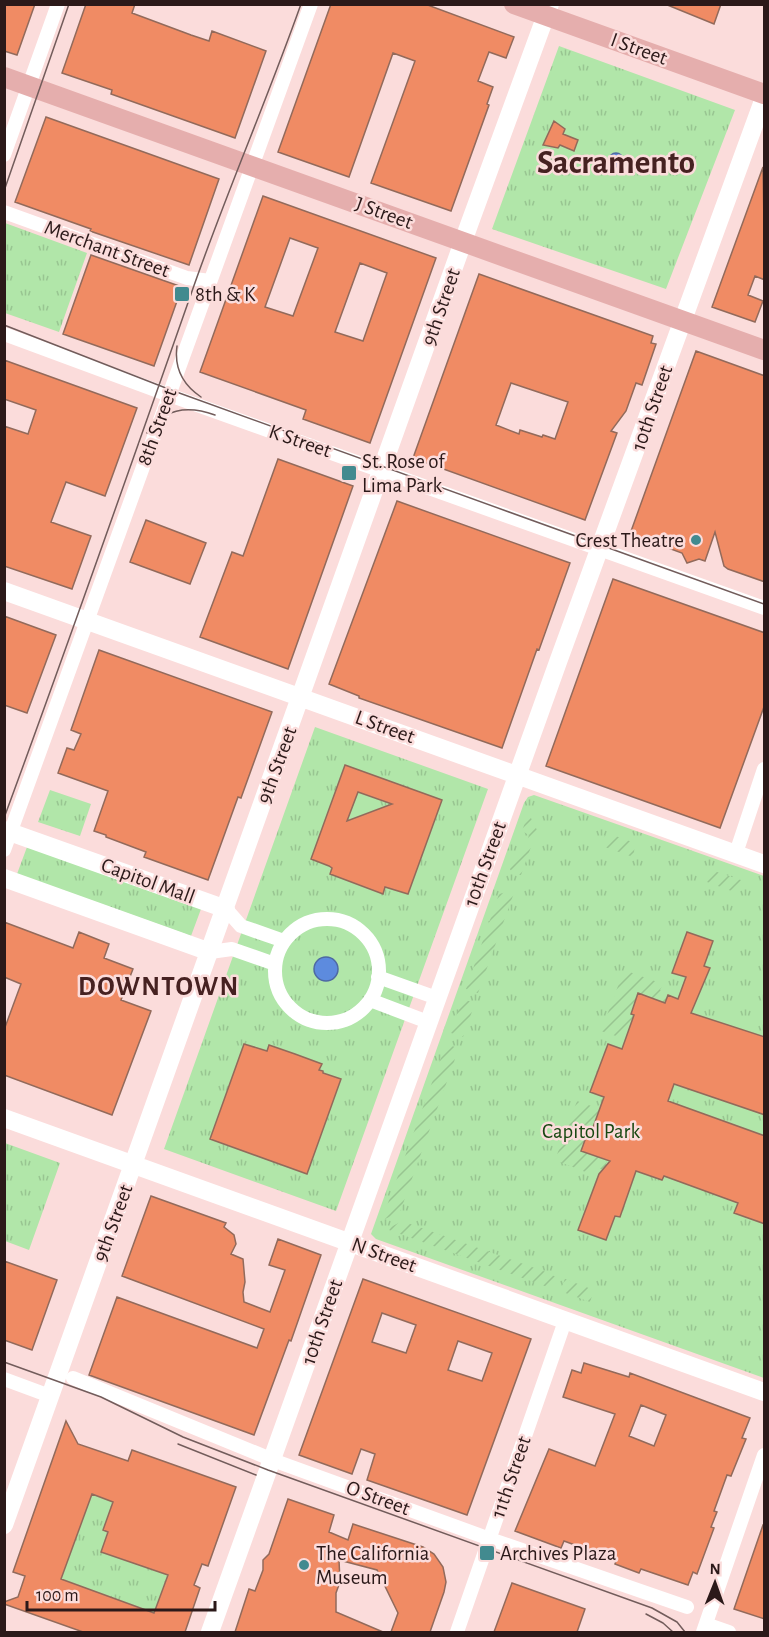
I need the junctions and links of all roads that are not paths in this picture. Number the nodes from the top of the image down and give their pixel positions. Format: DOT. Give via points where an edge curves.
graph roads {
  1 [pos="58,4"];
  2 [pos="311,4"];
  3 [pos="514,4"];
  4 [pos="548,10"];
  5 [pos="4,76"];
  6 [pos="29,86"];
  7 [pos="765,96"];
  8 [pos="4,155"];
  9 [pos="252,166"];
  10 [pos="4,212"];
  11 [pos="464,241"];
  12 [pos="210,281"];
  13 [pos="683,320"];
  14 [pos="4,334"];
  15 [pos="765,350"];
  16 [pos="169,395"];
  17 [pos="383,470"];
  18 [pos="600,548"];
  19 [pos="4,591"];
  20 [pos="765,608"];
  21 [pos="88,621"];
  22 [pos="302,698"];
  23 [pos="765,769"];
  24 [pos="518,775"];
  25 [pos="8,831"];
  26 [pos="4,850"];
  27 [pos="735,853"];
  28 [pos="765,864"];
  29 [pos="4,878"];
  30 [pos="226,909"];
  31 [pos="284,941"];
  32 [pos="210,952"];
  33 [pos="275,964"];
  34 [pos="378,977"];
  35 [pos="437,998"];
  36 [pos="370,1000"];
  37 [pos="428,1022"];
  38 [pos="4,1118"];
  39 [pos="134,1166"];
  40 [pos="350,1242"];
  41 [pos="566,1321"];
  42 [pos="73,1378"];
  43 [pos="4,1379"];
  44 [pos="765,1392"];
  45 [pos="50,1396"];
  46 [pos="765,1455"];
  47 [pos="272,1460"];
  48 [pos="4,1525"];
  49 [pos="490,1539"];
  50 [pos="687,1607"];
  51 [pos="705,1628"];
  52 [pos="210,1632"];
  53 [pos="457,1632"];
  54 [pos="729,1632"];
  1 -- 6 [label="street"];
  2 -- 9 [label="street, 8th Street"];
  3 -- 4 [label="main road, I Street"];
  4 -- 7 [label="main road, I Street"];
  4 -- 11 [label="street, 9th Street"];
  5 -- 6 [label="main road, J Street"];
  6 -- 8 [label="street"];
  6 -- 9 [label="main road, J Street"];
  7 -- 13 [label="street, 10th Street"];
  9 -- 11 [label="main road, J Street"];
  9 -- 12 [label="street, 8th Street"];
  10 -- 12 [label="street, Merchant Street" via="187,278"];
  11 -- 13 [label="main road, J Street"];
  11 -- 17 [label="street, 9th Street"];
  12 -- 16 [label="street, 8th Street"];
  13 -- 15 [label="main road, J Street"];
  13 -- 18 [label="street, 10th Street"];
  14 -- 16 [label="street, K Street"];
  16 -- 17 [label="street, K Street"];
  16 -- 21 [label="street, 8th Street"];
  17 -- 18 [label="street, K Street"];
  17 -- 22 [label="street, 9th Street"];
  18 -- 20 [label="street, K Street"];
  18 -- 24 [label="street, 10th Street"];
  19 -- 21 [label="street, L Street"];
  21 -- 22 [label="street, L Street"];
  21 -- 25 [label="street, 8th Street"];
  22 -- 24 [label="street, L Street"];
  22 -- 30 [label="street, 9th Street"];
  23 -- 27 [label="street"];
  24 -- 27 [label="street, L Street"];
  24 -- 35 [label="street, 10th Street"];
  25 -- 26 [label="street, 8th Street"];
  25 -- 30 [label="street, Capitol Mall"];
  27 -- 28 [label="street, L Street"];
  29 -- 32 [label="street"];
  30 -- 31 [label="street, Capitol Mall" via="241,926"];
  30 -- 32 [label="street, 9th Street"];
  31 -- 33 [label="street"];
  31 -- 34 [label="street" via="309,923 343,922 360,931 371,945 378,962"];
  32 -- 33 [label="street" via="232,949"];
  32 -- 39 [label="street, 9th Street"];
  33 -- 36 [label="street" via="282,997 308,1019 327,1023 344,1020"];
  34 -- 35 [label="street"];
  34 -- 36 [label="street"];
  35 -- 37 [label="street, 10th Street"];
  36 -- 37 [label="street"];
  37 -- 40 [label="street, 10th Street"];
  38 -- 39 [label="street, N Street"];
  39 -- 40 [label="street, N Street"];
  39 -- 45 [label="street, 9th Street"];
  40 -- 41 [label="street, N Street"];
  40 -- 47 [label="street, 10th Street"];
  41 -- 44 [label="street, N Street"];
  41 -- 49 [label="street, 11th Street"];
  42 -- 47 [label="street, O Street"];
  43 -- 45 [label="street"];
  45 -- 48 [label="street, 9th Street"];
  46 -- 51 [label="street"];
  47 -- 49 [label="street, O Street"];
  47 -- 52 [label="street, 10th Street"];
  49 -- 50 [label="street, O Street"];
  49 -- 53 [label="street, 11th Street"];
  51 -- 54 [label="street"];
}
